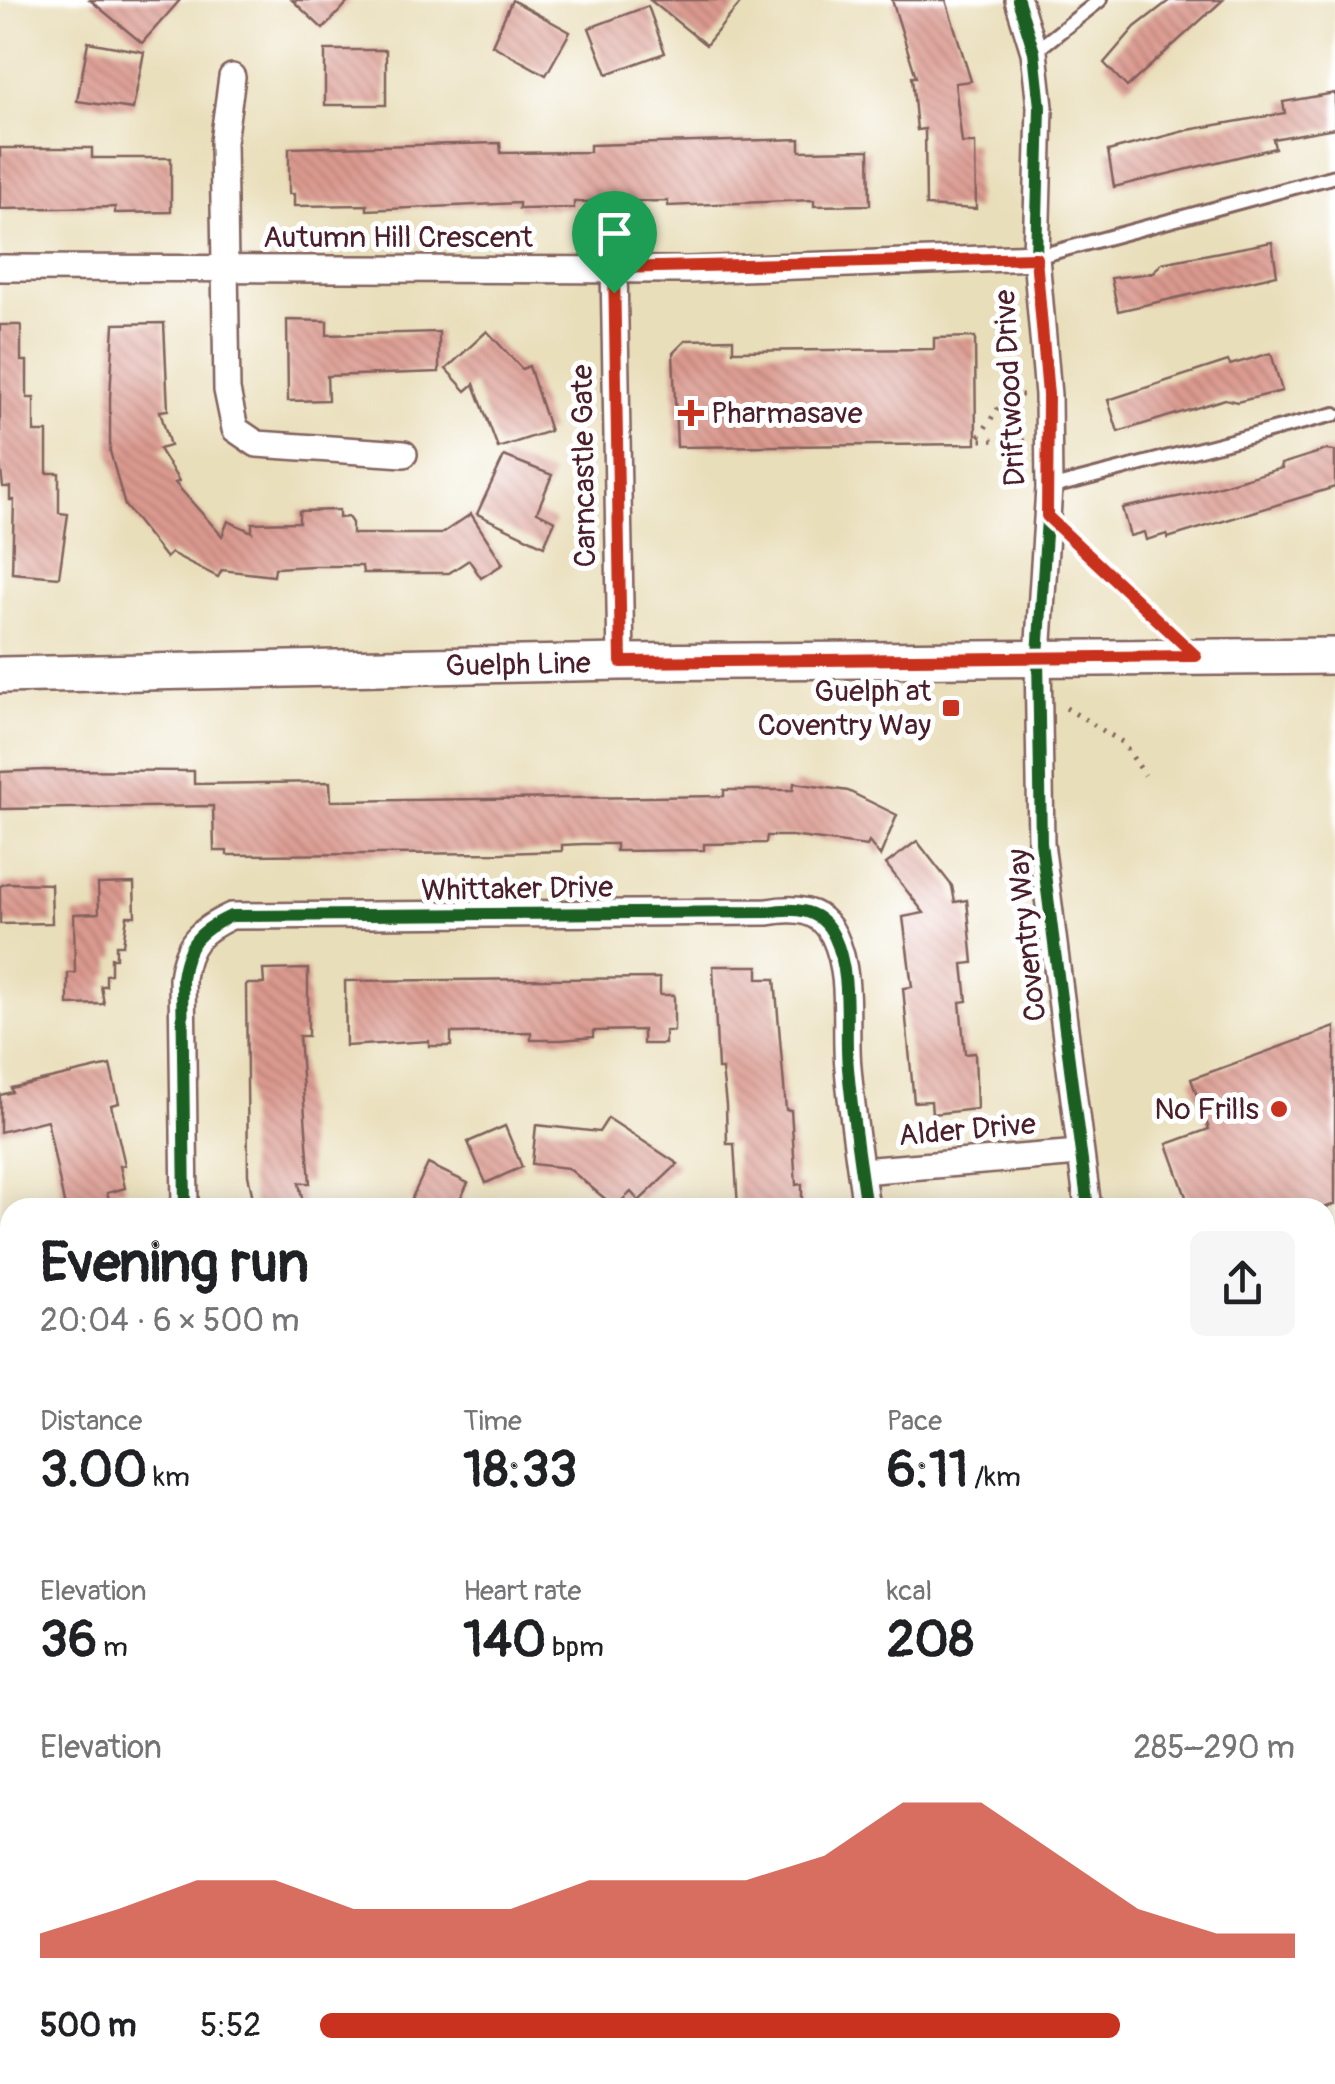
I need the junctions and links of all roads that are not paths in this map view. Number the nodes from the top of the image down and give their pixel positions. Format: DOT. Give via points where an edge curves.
graph roads {
  1 [pos="1018,0"];
  2 [pos="1100,0"];
  3 [pos="1034,52"];
  4 [pos="232,77"];
  5 [pos="1335,176"];
  6 [pos="1036,258"];
  7 [pos="0,268"];
  8 [pos="614,268"];
  9 [pos="225,270"];
  10 [pos="1335,414"];
  11 [pos="404,454"];
  12 [pos="1049,488"];
  13 [pos="1038,656"];
  14 [pos="1335,656"];
  15 [pos="621,662"];
  16 [pos="0,675"];
  17 [pos="1079,1153"];
  18 [pos="861,1170"];
  19 [pos="185,1198"];
  20 [pos="865,1198"];
  21 [pos="1086,1198"];
  1 -- 3 [label="street, Driftwood Drive"];
  2 -- 3 [label="lane"];
  3 -- 6 [label="street, Driftwood Drive" via="1040,107"];
  4 -- 9 [label="street" via="223,142"];
  5 -- 6 [label="lane"];
  6 -- 8 [label="street, Autumn Hill Crescent"];
  6 -- 12 [label="street, Driftwood Drive"];
  7 -- 9 [label="street, Autumn Hill Crescent"];
  8 -- 9 [label="street, Autumn Hill Crescent"];
  8 -- 15 [label="street, Carncastle Gate"];
  9 -- 11 [label="street" via="227,390 235,430 257,444"];
  10 -- 12 [label="lane"];
  12 -- 13 [label="street, Driftwood Drive"];
  13 -- 14 [label="main road, Guelph Line"];
  13 -- 15 [label="main road, Guelph Line"];
  13 -- 17 [label="street, Coventry Way" via="1044,878"];
  15 -- 16 [label="main road, Guelph Line"];
  17 -- 18 [label="street, Alder Drive"];
  17 -- 21 [label="street, Coventry Way"];
  18 -- 19 [label="street, Whittaker Drive" via="845,980 834,935 815,914 793,908 231,916 202,930 186,950"];
  18 -- 20 [label="street, Whittaker Drive"];
}
